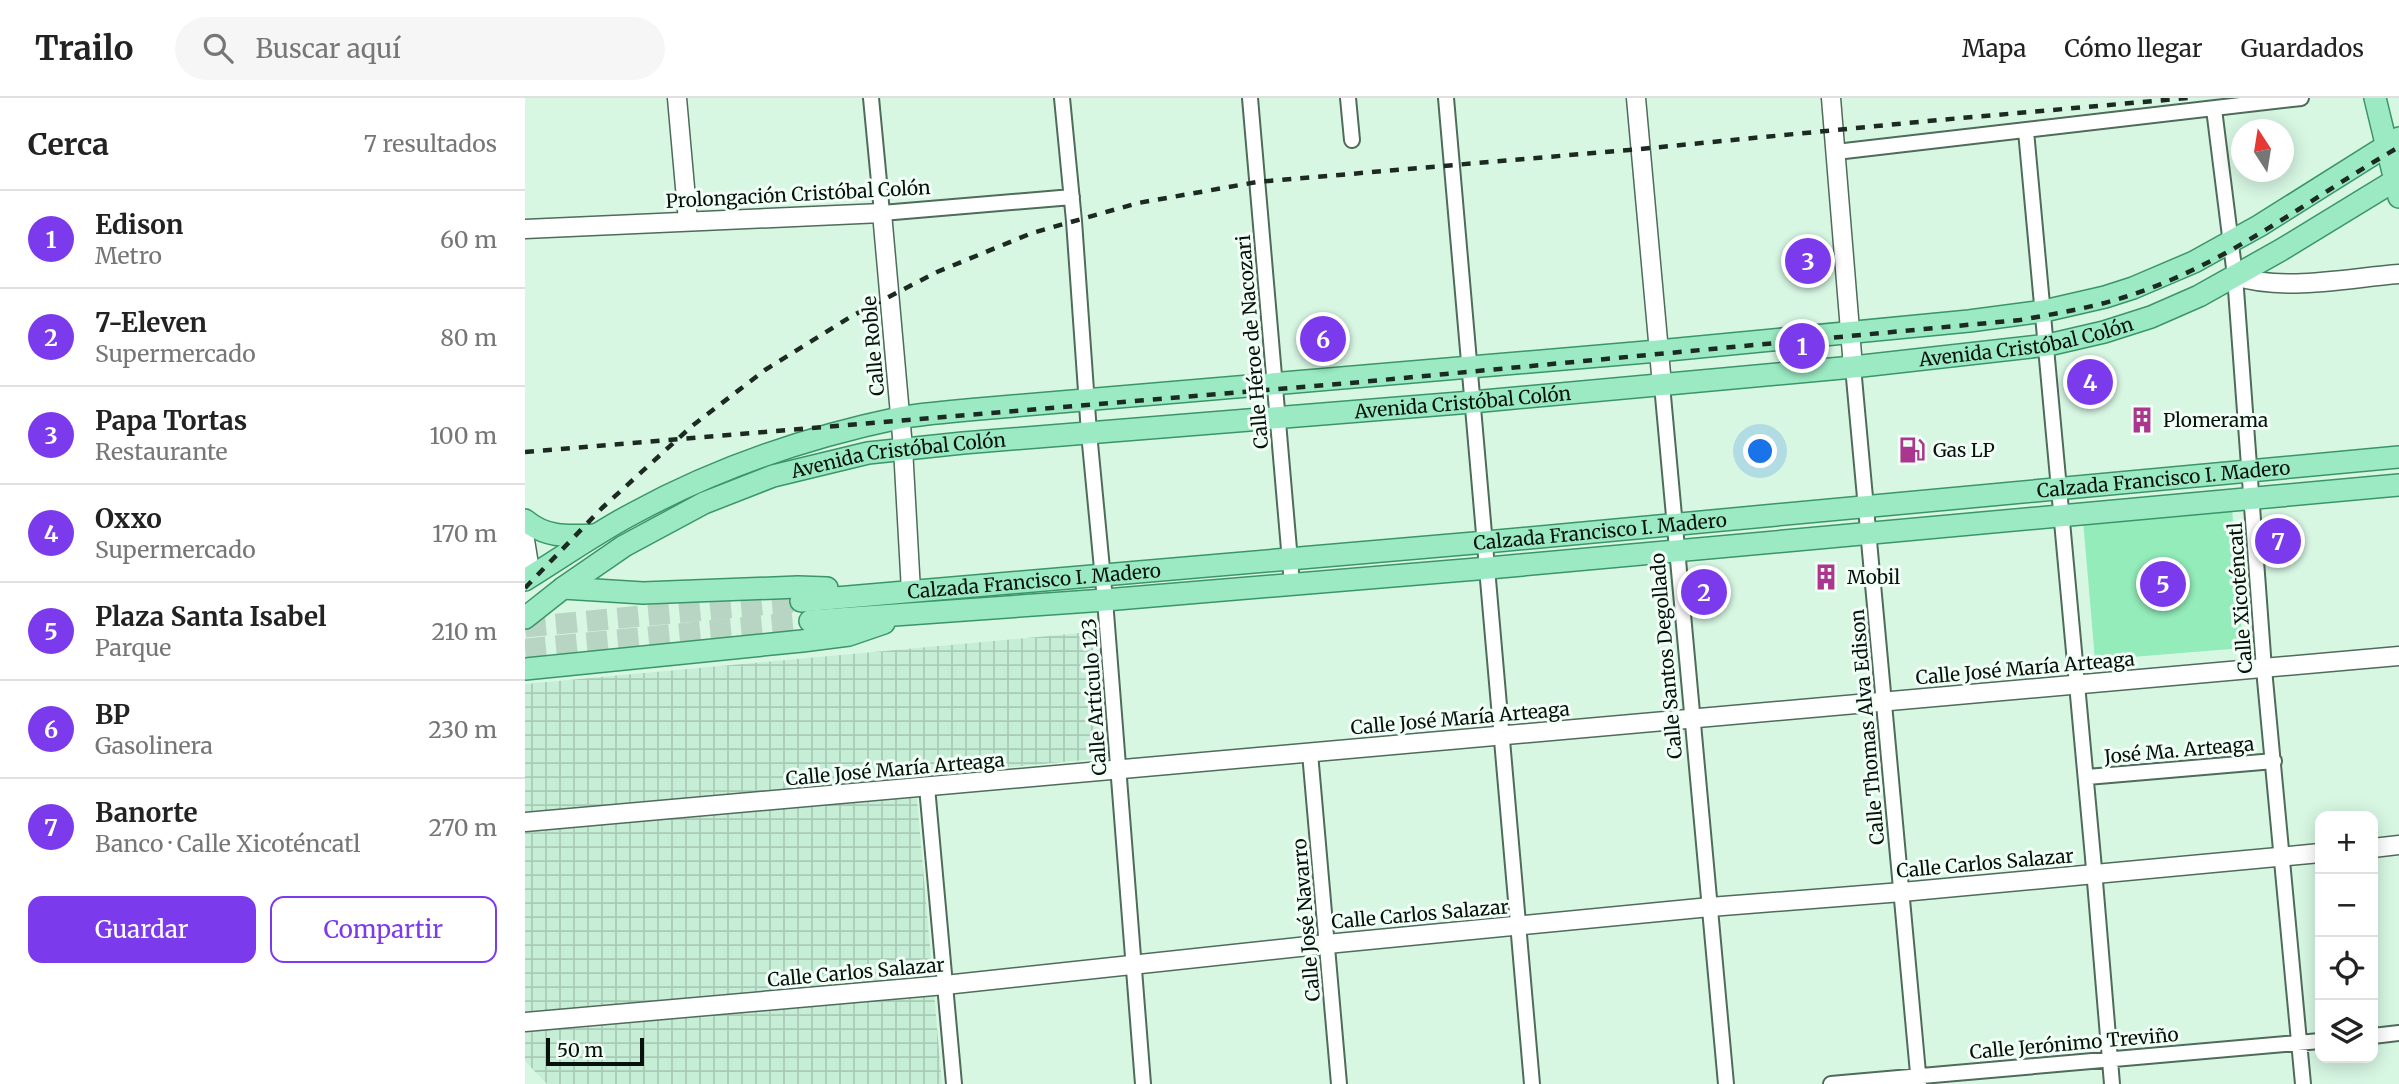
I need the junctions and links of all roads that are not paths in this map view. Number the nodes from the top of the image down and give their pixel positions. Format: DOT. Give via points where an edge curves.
graph roads {
  1 [pos="677,98"];
  2 [pos="871,98"];
  3 [pos="1062,98"];
  4 [pos="1250,98"];
  5 [pos="1348,98"];
  6 [pos="1446,98"];
  7 [pos="1636,98"];
  8 [pos="1832,98"];
  9 [pos="2301,98"];
  10 [pos="2375,98"];
  11 [pos="2214,109"];
  12 [pos="2026,131"];
  13 [pos="1352,139"];
  14 [pos="2393,141"];
  15 [pos="1836,152"];
  16 [pos="2398,185"];
  17 [pos="1072,197"];
  18 [pos="882,213"];
  19 [pos="688,221"];
  20 [pos="525,229"];
  21 [pos="2231,242"];
  22 [pos="2399,274"];
  23 [pos="2235,276"];
  24 [pos="2044,311"];
  25 [pos="1851,332"];
  26 [pos="2048,345"];
  27 [pos="1658,351"];
  28 [pos="1853,367"];
  29 [pos="1469,368"];
  30 [pos="1275,384"];
  31 [pos="1662,385"];
  32 [pos="1087,400"];
  33 [pos="1472,402"];
  34 [pos="1277,417"];
  35 [pos="900,418"];
  36 [pos="1089,433"];
  37 [pos="903,448"];
  38 [pos="2399,457"];
  39 [pos="2249,471"];
  40 [pos="2399,485"];
  41 [pos="2061,489"];
  42 [pos="701,493"];
  43 [pos="2251,498"];
  44 [pos="1866,507"];
  45 [pos="2063,515"];
  46 [pos="525,520"];
  47 [pos="1674,524"];
  48 [pos="1868,533"];
  49 [pos="595,535"];
  50 [pos="525,540"];
  51 [pos="1486,542"];
  52 [pos="1677,551"];
  53 [pos="1290,559"];
  54 [pos="1489,568"];
  55 [pos="1103,575"];
  56 [pos="528,578"];
  57 [pos="1292,584"];
  58 [pos="563,588"];
  59 [pos="911,591"];
  60 [pos="852,596"];
  61 [pos="1105,600"];
  62 [pos="801,601"];
  63 [pos="897,614"];
  64 [pos="525,618"];
  65 [pos="810,621"];
  66 [pos="2399,656"];
  67 [pos="2264,668"];
  68 [pos="525,669"];
  69 [pos="2079,685"];
  70 [pos="1884,701"];
  71 [pos="1692,718"];
  72 [pos="1503,736"];
  73 [pos="1310,753"];
  74 [pos="2274,761"];
  75 [pos="1119,769"];
  76 [pos="2087,778"];
  77 [pos="927,787"];
  78 [pos="525,822"];
  79 [pos="2399,845"];
  80 [pos="2378,847"];
  81 [pos="2315,854"];
  82 [pos="2282,857"];
  83 [pos="2094,874"];
  84 [pos="1902,892"];
  85 [pos="1710,907"];
  86 [pos="1519,926"];
  87 [pos="1327,944"];
  88 [pos="1134,965"];
  89 [pos="945,985"];
  90 [pos="525,1022"];
  91 [pos="2399,1033"];
  92 [pos="2378,1035"];
  93 [pos="2315,1041"];
  94 [pos="2300,1042"];
  95 [pos="2110,1059"];
  96 [pos="1919,1080"];
  97 [pos="954,1084"];
  98 [pos="1143,1084"];
  99 [pos="1339,1084"];
  100 [pos="1532,1084"];
  101 [pos="1726,1084"];
  102 [pos="1831,1084"];
  103 [pos="2112,1084"];
  104 [pos="2303,1084"];
  1 -- 19 [label="street"];
  2 -- 18 [label="street, Calle Roble"];
  3 -- 17 [label="street, Calle Artículo 123"];
  4 -- 30 [label="street, Calle Héroe de Nacozari"];
  5 -- 13 [label="street"];
  6 -- 29 [label="street"];
  7 -- 27 [label="street, Calle Santos Degollado"];
  8 -- 15 [label="street"];
  9 -- 11 [label="street"];
  10 -- 14 [label="main road"];
  11 -- 12 [label="street"];
  11 -- 21 [label="street, Calle Xicoténcatl"];
  12 -- 15 [label="street"];
  12 -- 24 [label="street"];
  14 -- 16 [label="main road"];
  14 -- 21 [label="main road, Avenida Cristóbal Colón"];
  15 -- 25 [label="street"];
  16 -- 23 [label="main road, Avenida Cristóbal Colón"];
  17 -- 18 [label="street, Prolongación Cristóbal Colón"];
  17 -- 32 [label="street, Calle Artículo 123"];
  18 -- 19 [label="street, Prolongación Cristóbal Colón"];
  18 -- 35 [label="street, Calle Roble"];
  19 -- 20 [label="street, Prolongación Cristóbal Colón"];
  21 -- 23 [label="street, Calle Xicoténcatl"];
  21 -- 24 [label="main road, Avenida Cristóbal Colón" via="2133,288"];
  22 -- 23 [label="street" via="2288,284"];
  23 -- 26 [label="main road, Avenida Cristóbal Colón" via="2151,317"];
  23 -- 39 [label="street, Calle Xicoténcatl"];
  24 -- 25 [label="main road, Avenida Cristóbal Colón"];
  24 -- 26 [label="street"];
  25 -- 27 [label="main road, Avenida Cristóbal Colón"];
  25 -- 28 [label="street"];
  26 -- 28 [label="main road, Avenida Cristóbal Colón"];
  26 -- 41 [label="street"];
  27 -- 29 [label="main road, Avenida Cristóbal Colón"];
  27 -- 31 [label="street, Calle Santos Degollado"];
  28 -- 31 [label="main road, Avenida Cristóbal Colón"];
  28 -- 44 [label="street, Calle Thomas Alva Edison"];
  29 -- 30 [label="main road, Avenida Cristóbal Colón"];
  29 -- 33 [label="street"];
  30 -- 32 [label="main road, Avenida Cristóbal Colón"];
  30 -- 34 [label="street, Calle Héroe de Nacozari"];
  31 -- 33 [label="main road, Avenida Cristóbal Colón"];
  31 -- 47 [label="street, Calle Santos Degollado"];
  32 -- 35 [label="main road, Avenida Cristóbal Colón"];
  32 -- 36 [label="street, Calle Artículo 123"];
  33 -- 34 [label="main road, Avenida Cristóbal Colón"];
  33 -- 51 [label="street"];
  34 -- 36 [label="main road, Avenida Cristóbal Colón"];
  34 -- 53 [label="street, Calle Héroe de Nacozari"];
  35 -- 37 [label="street, Calle Roble"];
  35 -- 42 [label="main road, Avenida Cristóbal Colón" via="766,454"];
  36 -- 37 [label="main road, Avenida Cristóbal Colón"];
  36 -- 55 [label="street, Calle Artículo 123"];
  37 -- 42 [label="main road, Avenida Cristóbal Colón"];
  37 -- 59 [label="street, Calle Roble"];
  38 -- 39 [label="main road, Calzada Francisco I. Madero"];
  39 -- 41 [label="main road, Calzada Francisco I. Madero"];
  39 -- 43 [label="street, Calle Xicoténcatl"];
  40 -- 43 [label="main road, Calzada Francisco I. Madero"];
  41 -- 44 [label="main road, Calzada Francisco I. Madero"];
  41 -- 45 [label="street"];
  42 -- 49 [label="main road, Avenida Cristóbal Colón" via="637,511"];
  42 -- 58 [label="main road, Avenida Cristóbal Colón"];
  43 -- 45 [label="main road, Calzada Francisco I. Madero"];
  43 -- 67 [label="street, Calle Xicoténcatl"];
  44 -- 47 [label="main road, Calzada Francisco I. Madero"];
  44 -- 48 [label="street, Calle Thomas Alva Edison"];
  45 -- 48 [label="main road, Calzada Francisco I. Madero"];
  45 -- 69 [label="street"];
  46 -- 49 [label="main road" via="544,533"];
  47 -- 51 [label="main road, Calzada Francisco I. Madero"];
  47 -- 52 [label="street, Calle Santos Degollado"];
  48 -- 52 [label="main road, Calzada Francisco I. Madero"];
  48 -- 70 [label="street, Calle Thomas Alva Edison"];
  49 -- 56 [label="main road, Avenida Cristóbal Colón"];
  50 -- 56 [label="street"];
  51 -- 53 [label="main road, Calzada Francisco I. Madero"];
  51 -- 54 [label="street"];
  52 -- 54 [label="main road, Calzada Francisco I. Madero"];
  52 -- 71 [label="street, Calle Santos Degollado"];
  53 -- 55 [label="main road, Calzada Francisco I. Madero"];
  53 -- 57 [label="street, Calle Héroe de Nacozari"];
  54 -- 57 [label="main road, Calzada Francisco I. Madero"];
  54 -- 72 [label="street"];
  55 -- 59 [label="main road, Calzada Francisco I. Madero"];
  55 -- 61 [label="street, Calle Artículo 123"];
  57 -- 61 [label="main road, Calzada Francisco I. Madero"];
  58 -- 60 [label="main road" via="643,593 815,586"];
  58 -- 64 [label="main road, Avenida Cristóbal Colón"];
  59 -- 60 [label="main road, Calzada Francisco I. Madero"];
  60 -- 62 [label="main road, Calzada Francisco I. Madero"];
  61 -- 63 [label="main road, Calzada Francisco I. Madero"];
  61 -- 75 [label="street, Calle Artículo 123"];
  63 -- 65 [label="main road, Calzada Francisco I. Madero"];
  63 -- 68 [label="main road" via="878,626 832,637"];
  66 -- 67 [label="street, Calle José María Arteaga"];
  67 -- 69 [label="street, Calle José María Arteaga"];
  67 -- 74 [label="street, Calle Xicoténcatl"];
  69 -- 70 [label="street, Calle José María Arteaga"];
  69 -- 76 [label="street"];
  70 -- 71 [label="street, Calle José María Arteaga"];
  70 -- 84 [label="street, Calle Thomas Alva Edison"];
  71 -- 72 [label="street, Calle José María Arteaga"];
  71 -- 85 [label="street, Calle Santos Degollado"];
  72 -- 73 [label="street, Calle José María Arteaga"];
  72 -- 86 [label="street"];
  73 -- 75 [label="street, Calle José María Arteaga"];
  73 -- 87 [label="street, Calle José Navarro"];
  74 -- 76 [label="street, José Ma. Arteaga"];
  74 -- 82 [label="street, Calle Xicoténcatl"];
  75 -- 77 [label="street, Calle José María Arteaga"];
  75 -- 88 [label="street, Calle Artículo 123"];
  76 -- 83 [label="street"];
  77 -- 78 [label="street, Calle José María Arteaga"];
  77 -- 89 [label="street"];
  79 -- 80 [label="street"];
  81 -- 82 [label="street, Calle Carlos Salazar"];
  82 -- 83 [label="street, Calle Carlos Salazar"];
  82 -- 94 [label="street, Calle Xicoténcatl"];
  83 -- 84 [label="street, Calle Carlos Salazar"];
  83 -- 95 [label="street"];
  84 -- 85 [label="street, Calle Carlos Salazar"];
  84 -- 96 [label="street, Calle Thomas Alva Edison"];
  85 -- 86 [label="street, Calle Carlos Salazar"];
  85 -- 101 [label="street, Calle Santos Degollado"];
  86 -- 87 [label="street, Calle Carlos Salazar"];
  86 -- 100 [label="street"];
  87 -- 88 [label="street, Calle Carlos Salazar"];
  87 -- 99 [label="street, Calle José Navarro"];
  88 -- 89 [label="street, Calle Carlos Salazar"];
  88 -- 98 [label="street, Calle Artículo 123"];
  89 -- 90 [label="street, Calle Carlos Salazar"];
  89 -- 97 [label="street"];
  91 -- 92 [label="street"];
  93 -- 94 [label="street, Calle Jerónimo Treviño"];
  94 -- 95 [label="street, Calle Jerónimo Treviño"];
  94 -- 104 [label="street, Calle Xicoténcatl"];
  95 -- 96 [label="street, Calle Jerónimo Treviño"];
  95 -- 103 [label="street"];
  96 -- 102 [label="street, Calle Jerónimo Treviño"];
}
